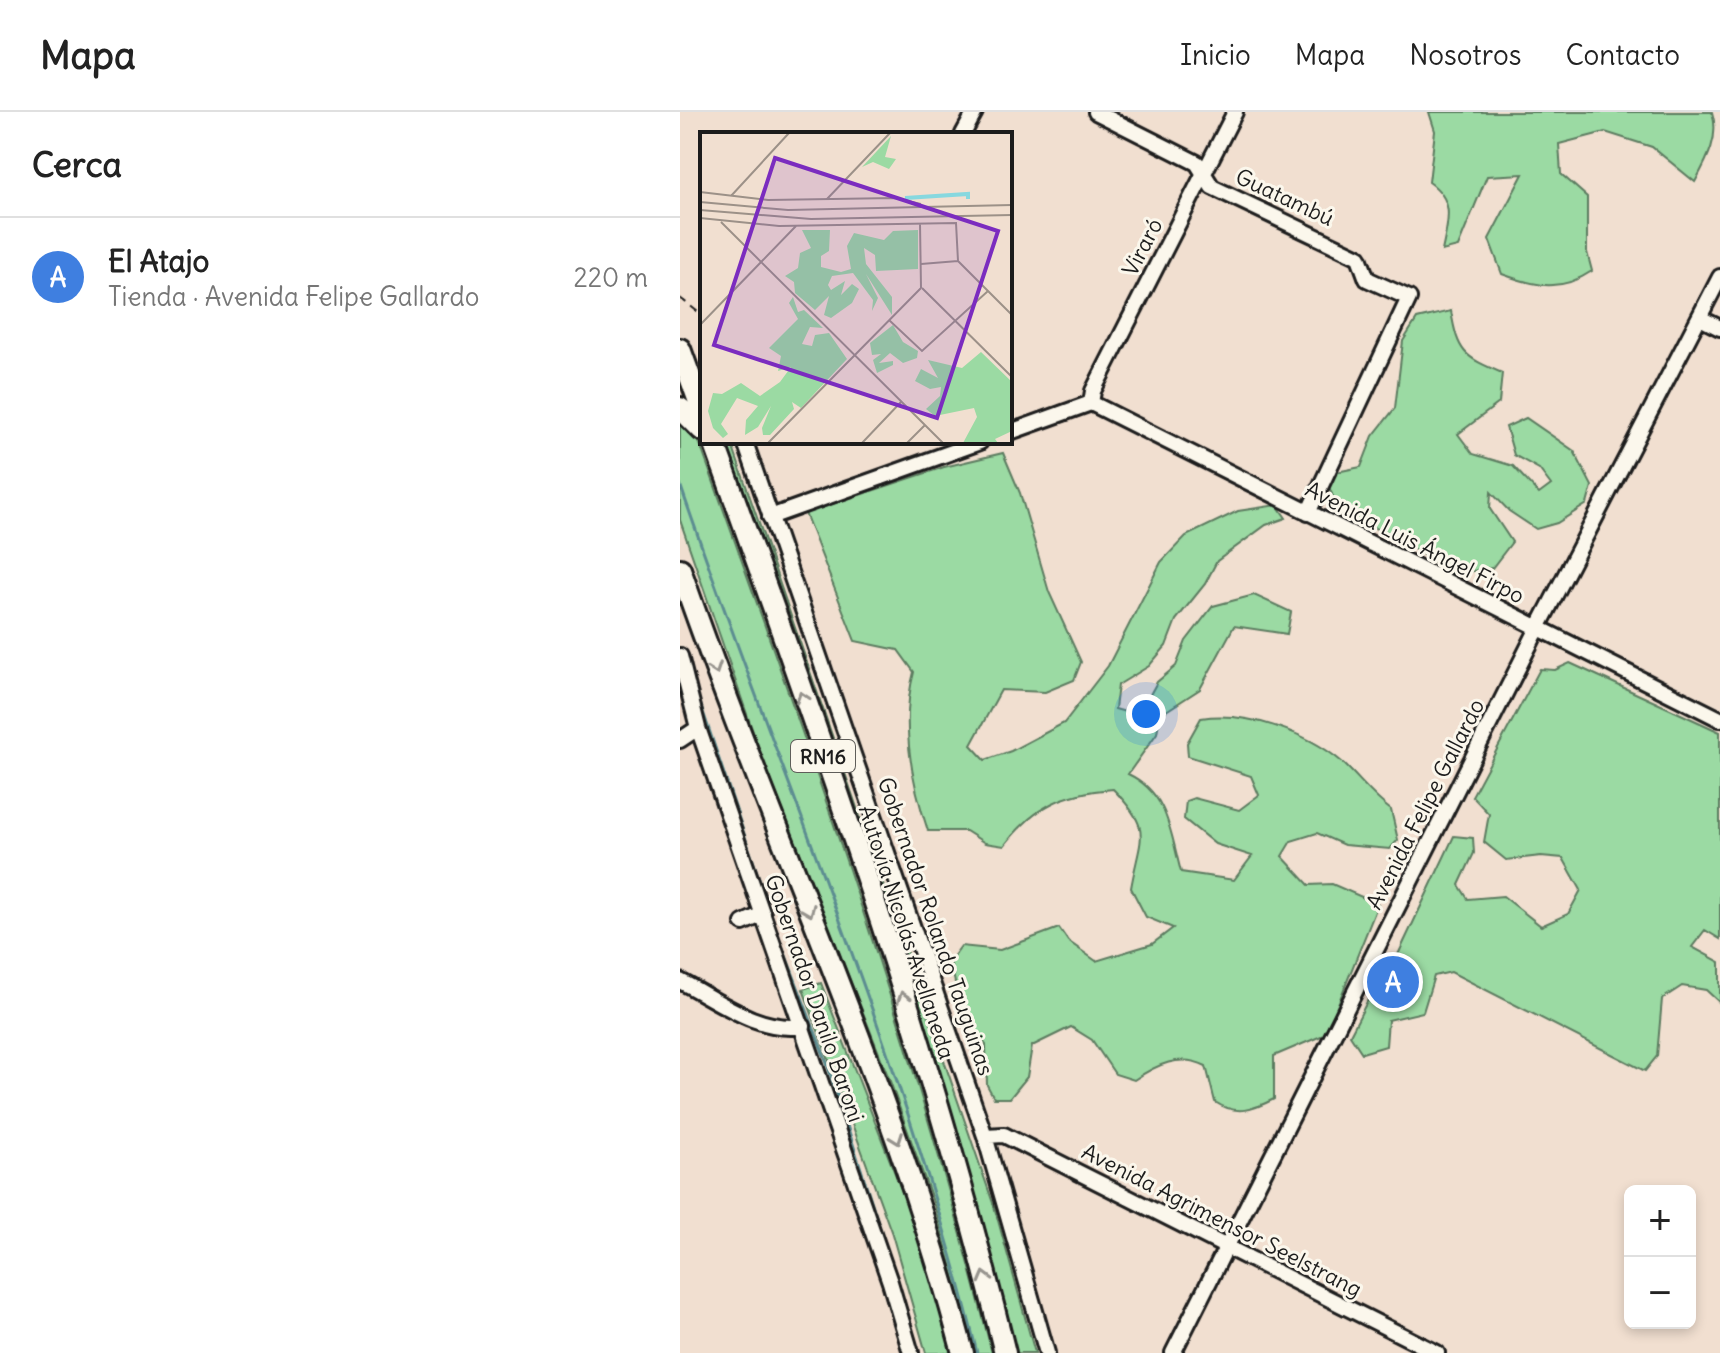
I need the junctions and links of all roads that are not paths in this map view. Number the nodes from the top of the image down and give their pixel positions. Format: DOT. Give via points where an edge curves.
graph roads {
  1 [pos="975,112"];
  2 [pos="1096,112"];
  3 [pos="1235,112"];
  4 [pos="964,132"];
  5 [pos="1204,175"];
  6 [pos="1720,277"];
  7 [pos="1700,318"];
  8 [pos="1720,328"];
  9 [pos="680,349"];
  10 [pos="1091,403"];
  11 [pos="700,404"];
  12 [pos="680,408"];
  13 [pos="700,428"];
  14 [pos="1012,431"];
  15 [pos="746,444"];
  16 [pos="973,444"];
  17 [pos="714,445"];
  18 [pos="1308,513"];
  19 [pos="770,517"];
  20 [pos="680,569"];
  21 [pos="1538,628"];
  22 [pos="680,656"];
  23 [pos="1720,719"];
  24 [pos="698,728"];
  25 [pos="680,740"];
  26 [pos="763,914"];
  27 [pos="743,923"];
  28 [pos="680,981"];
  29 [pos="803,1026"];
  30 [pos="985,1136"];
  31 [pos="1227,1246"];
  32 [pos="911,1353"];
  33 [pos="963,1353"];
  34 [pos="1005,1353"];
  35 [pos="1047,1353"];
  36 [pos="1173,1353"];
  37 [pos="1437,1353"];
  1 -- 4 [label="street"];
  2 -- 5 [label="street, Guatambú" via="1197,163"];
  3 -- 5 [label="street, Viraró"];
  5 -- 10 [label="street, Viraró"];
  5 -- 18 [label="street, Guatambú" via="1212,187 1359,257 1367,279 1409,298"];
  6 -- 7 [label="street, Avenida Felipe Gallardo"];
  7 -- 8 [label="street"];
  7 -- 21 [label="street, Avenida Felipe Gallardo"];
  9 -- 11 [label="highway"];
  10 -- 14 [label="street"];
  10 -- 18 [label="street, Avenida Luis Ángel Firpo"];
  12 -- 13 [label="highway"];
  15 -- 19 [label="street, Gobernador Rolando Tauguinas"];
  16 -- 19 [label="street"];
  34 -- 17 [label="highway, Autovía Nicolás Avellaneda / RN16, one-way" via="927,1071"];
  18 -- 21 [label="street, Avenida Luis Ángel Firpo"];
  19 -- 30 [label="street, Gobernador Rolando Tauguinas"];
  20 -- 33 [label="highway, one-way" via="901,1147"];
  21 -- 23 [label="street, Avenida Luis Ángel Firpo"];
  21 -- 31 [label="street, Avenida Felipe Gallardo"];
  22 -- 24 [label="street, Gobernador Danilo Baroni"];
  24 -- 25 [label="street"];
  24 -- 26 [label="street, Gobernador Danilo Baroni"];
  26 -- 27 [label="street"];
  26 -- 29 [label="street, Gobernador Danilo Baroni"];
  28 -- 29 [label="street" via="763,1024"];
  29 -- 32 [label="street, Gobernador Danilo Baroni"];
  30 -- 31 [label="street, Avenida Agrimensor Seelstrang" via="1004,1135"];
  30 -- 35 [label="street, Gobernador Rolando Tauguinas"];
  31 -- 36 [label="street, Avenida Felipe Gallardo"];
  31 -- 37 [label="street, Avenida Agrimensor Seelstrang"];
}
